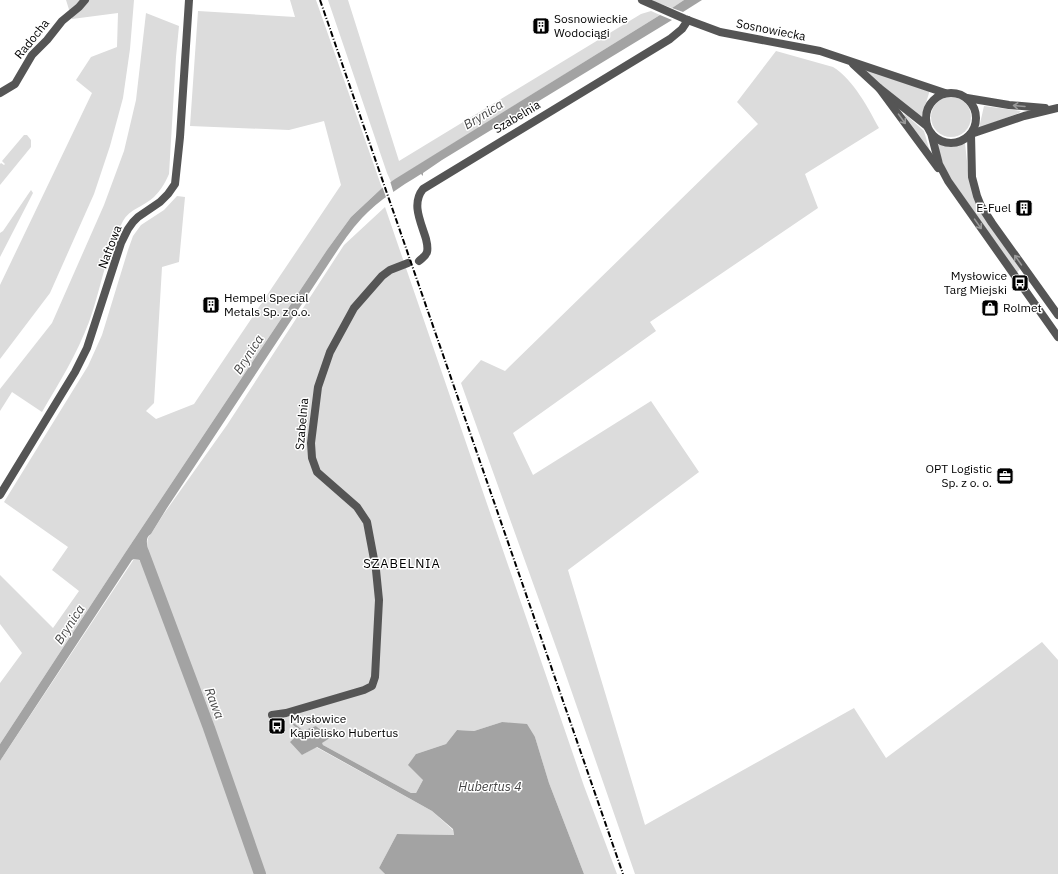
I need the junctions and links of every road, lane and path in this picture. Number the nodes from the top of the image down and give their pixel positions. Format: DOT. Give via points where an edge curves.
graph roads {
  1 [pos="85,0"];
  2 [pos="189,0"];
  3 [pos="642,0"];
  4 [pos="686,20"];
  5 [pos="851,62"];
  6 [pos="879,88"];
  7 [pos="0,93"];
  8 [pos="945,93"];
  9 [pos="967,98"];
  10 [pos="1058,108"];
  11 [pos="929,130"];
  12 [pos="971,134"];
  13 [pos="948,181"];
  14 [pos="419,261"];
  15 [pos="408,264"];
  16 [pos="1058,315"];
  17 [pos="1047,322"];
  18 [pos="1058,337"];
  19 [pos="0,495"];
  20 [pos="272,715"];
  1 -- 7 [label="street, Radocha" via="32,55 15,84"];
  2 -- 19 [label="street, Naftowa" via="175,184 160,202 138,217 128,229 84,354"];
  3 -- 4 [label="street, Sosnowiecka"];
  4 -- 5 [label="street, Sosnowiecka" via="720,32 820,51"];
  4 -- 14 [label="street, Szabelnia" via="682,29 670,39 423,189 416,202 427,252"];
  5 -- 6 [label="street, Sosnowiecka"];
  5 -- 8 [label="street, Sosnowiecka"];
  6 -- 11 [label="street, Sosnowiecka"];
  6 -- 13 [label="street, one-way"];
  8 -- 9 [label="street, Sosnowiecka" via="954,92"];
  8 -- 11 [label="street" via="933,99 929,105 926,112"];
  10 -- 9 [label="street, Sosnowiecka, one-way" via="1009,106"];
  9 -- 12 [label="street" via="975,108 976,115"];
  10 -- 12 [label="street, Sosnowiecka" via="1024,116"];
  11 -- 12 [label="street, Sosnowiecka" via="940,141 948,143 964,139"];
  11 -- 13 [label="street" via="939,164"];
  16 -- 12 [label="street, one-way" via="981,206 972,177"];
  13 -- 17 [label="street, one-way"];
  15 -- 20 [label="street, Szabelnia" via="390,270 382,276 354,308 330,352 318,387 310,443 317,472 357,506 367,522 379,600 375,677 372,686 364,690 292,712"];
  16 -- 17 [label="street"];
  17 -- 18 [label="street"];
}
